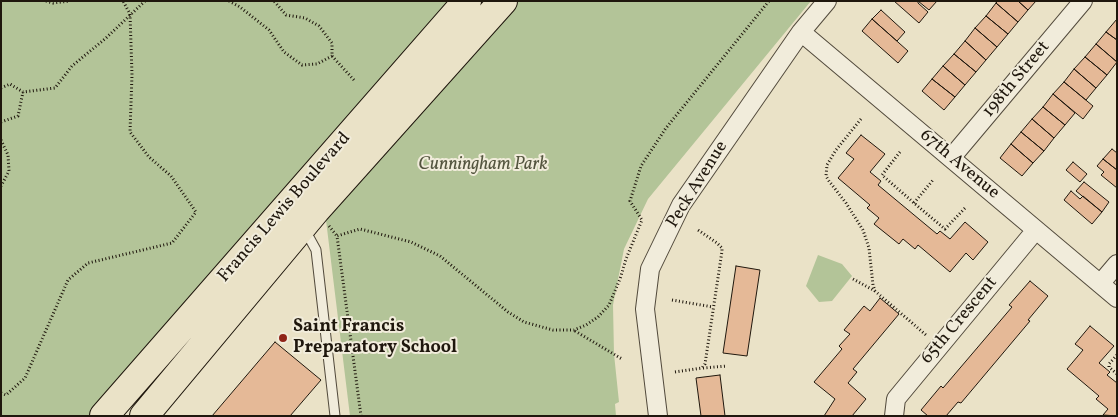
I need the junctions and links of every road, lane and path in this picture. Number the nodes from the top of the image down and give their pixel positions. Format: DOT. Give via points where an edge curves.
graph roads {
  1 [pos="46,1"];
  2 [pos="70,1"];
  3 [pos="123,1"];
  4 [pos="145,1"];
  5 [pos="229,1"];
  6 [pos="274,1"];
  7 [pos="466,1"];
  8 [pos="503,1"];
  9 [pos="769,1"];
  10 [pos="827,1"];
  11 [pos="1083,1"];
  12 [pos="130,14"];
  13 [pos="801,32"];
  14 [pos="332,56"];
  15 [pos="354,80"];
  16 [pos="1,88"];
  17 [pos="23,92"];
  18 [pos="861,119"];
  19 [pos="1,122"];
  20 [pos="1,140"];
  21 [pos="900,152"];
  22 [pos="951,158"];
  23 [pos="933,180"];
  24 [pos="1,186"];
  25 [pos="914,203"];
  26 [pos="966,207"];
  27 [pos="303,226"];
  28 [pos="698,230"];
  29 [pos="1035,231"];
  30 [pos="1117,264"];
  31 [pos="854,280"];
  32 [pos="1100,284"];
  33 [pos="875,291"];
  34 [pos="1117,298"];
  35 [pos="672,300"];
  36 [pos="713,307"];
  37 [pos="574,330"];
  38 [pos="927,335"];
  39 [pos="1117,355"];
  40 [pos="622,359"];
  41 [pos="727,366"];
  42 [pos="702,368"];
  43 [pos="675,372"];
  44 [pos="1117,374"];
  45 [pos="1,393"];
  46 [pos="104,416"];
  47 [pos="144,416"];
  48 [pos="335,416"];
  49 [pos="361,416"];
  50 [pos="658,416"];
  51 [pos="894,416"];
  1 -- 2 [label="path"];
  3 -- 12 [label="path"];
  4 -- 12 [label="path"];
  5 -- 14 [label="path" via="269,30 284,52 302,65 317,64"];
  6 -- 14 [label="path" via="286,15 305,18 319,26 332,43"];
  7 -- 46 [label="main road, Francis Lewis Boulevard"];
  8 -- 27 [label="main road, Francis Lewis Boulevard"];
  9 -- 37 [label="path" via="666,128 641,166 630,201 642,220 620,279 608,305 598,317"];
  10 -- 13 [label="street, Peck Avenue"];
  11 -- 22 [label="street, 198th Street"];
  12 -- 17 [label="path" via="72,66 54,88"];
  12 -- 45 [label="path" via="130,132 149,157 172,176 196,212 172,243 88,264 68,280 25,378 6,394"];
  13 -- 22 [label="street, 67th Avenue"];
  13 -- 50 [label="street, Peck Avenue" via="681,205 650,269 645,309"];
  14 -- 15 [label="path"];
  16 -- 17 [label="path" via="10,84"];
  17 -- 19 [label="path" via="18,116"];
  18 -- 33 [label="path" via="829,160 826,171 829,181 863,230 870,248"];
  20 -- 24 [label="path" via="8,155 9,171"];
  21 -- 25 [label="path" via="882,175"];
  22 -- 29 [label="street, 67th Avenue"];
  23 -- 25 [label="path"];
  25 -- 26 [label="path" via="945,229"];
  27 -- 47 [label="main road, Francis Lewis Boulevard"];
  27 -- 48 [label="lane" via="316,250"];
  28 -- 36 [label="path" via="722,248"];
  29 -- 32 [label="street, 67th Avenue"];
  29 -- 51 [label="street, 65th Crescent" via="896,399"];
  30 -- 32 [label="street"];
  31 -- 33 [label="path"];
  32 -- 34 [label="street, 67th Avenue"];
  33 -- 38 [label="path"];
  35 -- 36 [label="path"];
  36 -- 42 [label="path"];
  37 -- 40 [label="path"];
  37 -- 49 [label="path" via="553,330 524,322 440,256 411,242 360,228 337,236"];
  39 -- 44 [label="path" via="1109,367"];
  41 -- 42 [label="path"];
  42 -- 43 [label="path"];
}
